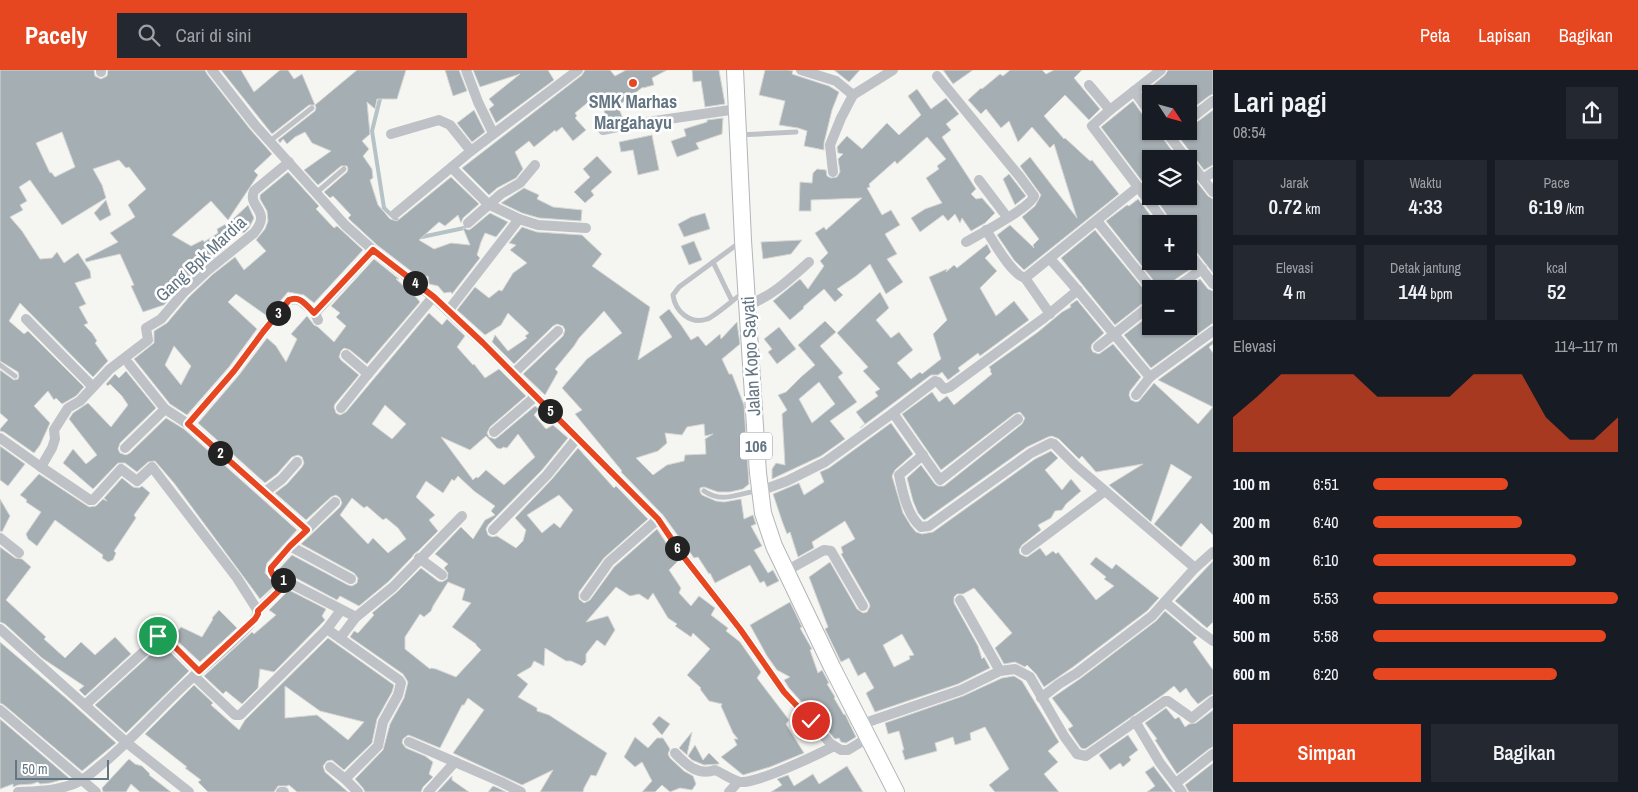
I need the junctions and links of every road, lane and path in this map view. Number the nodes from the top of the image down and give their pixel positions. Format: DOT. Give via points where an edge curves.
graph roads {
  1 [pos="212,70"];
  2 [pos="466,70"];
  3 [pos="578,70"];
  4 [pos="735,70"];
  5 [pos="803,70"];
  6 [pos="893,70"];
  7 [pos="1161,70"];
  8 [pos="938,76"];
  9 [pos="1089,85"];
  10 [pos="1134,91"];
  11 [pos="853,94"];
  12 [pos="1213,101"];
  13 [pos="1142,102"];
  14 [pos="312,108"];
  15 [pos="738,109"];
  16 [pos="1110,110"];
  17 [pos="1198,113"];
  18 [pos="603,130"];
  19 [pos="796,132"];
  20 [pos="493,133"];
  21 [pos="391,134"];
  22 [pos="739,135"];
  23 [pos="270,142"];
  24 [pos="471,151"];
  25 [pos="288,162"];
  26 [pos="536,165"];
  27 [pos="452,168"];
  28 [pos="344,169"];
  29 [pos="1197,171"];
  30 [pos="833,172"];
  31 [pos="1213,172"];
  32 [pos="1203,179"];
  33 [pos="979,180"];
  34 [pos="1138,187"];
  35 [pos="1213,192"];
  36 [pos="316,193"];
  37 [pos="488,204"];
  38 [pos="395,214"];
  39 [pos="1159,215"];
  40 [pos="1007,218"];
  41 [pos="519,219"];
  42 [pos="1097,221"];
  43 [pos="468,223"];
  44 [pos="586,228"];
  45 [pos="986,230"];
  46 [pos="743,240"];
  47 [pos="966,242"];
  48 [pos="373,250"];
  49 [pos="1050,259"];
  50 [pos="713,262"];
  51 [pos="809,262"];
  52 [pos="1197,263"];
  53 [pos="1202,269"];
  54 [pos="1025,278"];
  55 [pos="1145,280"];
  56 [pos="1187,280"];
  57 [pos="1213,284"];
  58 [pos="1078,290"];
  59 [pos="434,297"];
  60 [pos="742,299"];
  61 [pos="448,311"];
  62 [pos="1142,312"];
  63 [pos="1050,314"];
  64 [pos="26,319"];
  65 [pos="558,331"];
  66 [pos="1213,331"];
  67 [pos="1113,335"];
  68 [pos="1098,347"];
  69 [pos="346,355"];
  70 [pos="129,364"];
  71 [pos="0,365"];
  72 [pos="514,373"];
  73 [pos="368,374"];
  74 [pos="15,376"];
  75 [pos="1150,377"];
  76 [pos="92,386"];
  77 [pos="1136,395"];
  78 [pos="536,396"];
  79 [pos="341,408"];
  80 [pos="165,409"];
  81 [pos="892,414"];
  82 [pos="1018,419"];
  83 [pos="188,424"];
  84 [pos="494,432"];
  85 [pos="0,438"];
  86 [pos="577,438"];
  87 [pos="125,448"];
  88 [pos="923,455"];
  89 [pos="297,462"];
  90 [pos="41,467"];
  91 [pos="704,491"];
  92 [pos="760,491"];
  93 [pos="1105,491"];
  94 [pos="265,492"];
  95 [pos="335,502"];
  96 [pos="462,516"];
  97 [pos="658,519"];
  98 [pos="307,530"];
  99 [pos="493,530"];
  100 [pos="0,538"];
  101 [pos="290,546"];
  102 [pos="1026,550"];
  103 [pos="1213,552"];
  104 [pos="19,553"];
  105 [pos="419,558"];
  106 [pos="1195,568"];
  107 [pos="786,571"];
  108 [pos="442,575"];
  109 [pos="351,579"];
  110 [pos="288,582"];
  111 [pos="585,596"];
  112 [pos="960,600"];
  113 [pos="1165,602"];
  114 [pos="862,606"];
  115 [pos="341,610"];
  116 [pos="258,611"];
  117 [pos="356,617"];
  118 [pos="0,629"];
  119 [pos="326,629"];
  120 [pos="340,638"];
  121 [pos="1213,641"];
  122 [pos="1000,671"];
  123 [pos="197,673"];
  124 [pos="1041,698"];
  125 [pos="1213,701"];
  126 [pos="85,704"];
  127 [pos="0,710"];
  128 [pos="1135,721"];
  129 [pos="865,731"];
  130 [pos="409,742"];
  131 [pos="127,743"];
  132 [pos="834,746"];
  133 [pos="675,753"];
  134 [pos="1213,754"];
  135 [pos="455,762"];
  136 [pos="330,767"];
  137 [pos="345,779"];
  138 [pos="82,780"];
  139 [pos="738,782"];
  140 [pos="1179,788"];
  141 [pos="52,791"];
  142 [pos="18,792"];
  143 [pos="96,792"];
  144 [pos="189,792"];
  145 [pos="358,792"];
  146 [pos="428,792"];
  147 [pos="521,792"];
  148 [pos="729,792"];
  149 [pos="896,792"];
  1 -- 23 [label="street"];
  2 -- 20 [label="street"];
  3 -- 20 [label="street"];
  4 -- 15 [label="main road, Jalan Kopo Sayati / 106"];
  5 -- 11 [label="street" via="836,81"];
  6 -- 11 [label="street"];
  7 -- 10 [label="street"];
  8 -- 40 [label="street" via="1033,194 1033,199"];
  9 -- 16 [label="street"];
  10 -- 13 [label="street"];
  10 -- 16 [label="street"];
  11 -- 30 [label="street" via="830,145"];
  12 -- 17 [label="street"];
  14 -- 23 [label="lane"];
  15 -- 18 [label="street"];
  15 -- 22 [label="main road, Jalan Kopo Sayati / 106"];
  16 -- 34 [label="street" via="1092,127"];
  19 -- 22 [label="lane"];
  20 -- 24 [label="street"];
  21 -- 24 [label="street" via="439,120 450,125"];
  22 -- 46 [label="main road, Jalan Kopo Sayati / 106"];
  23 -- 25 [label="street"];
  24 -- 27 [label="street"];
  25 -- 36 [label="street"];
  25 -- 76 [label="street, Gang Bpk Mardia" via="254,191 252,198 262,219 254,233 202,275 161,319 146,328 148,340"];
  26 -- 37 [label="street" via="520,183"];
  27 -- 37 [label="street"];
  27 -- 38 [label="street"];
  28 -- 36 [label="lane"];
  29 -- 32 [label="street"];
  31 -- 32 [label="street"];
  32 -- 35 [label="street"];
  33 -- 40 [label="street"];
  34 -- 39 [label="street"];
  34 -- 42 [label="street"];
  36 -- 48 [label="street"];
  37 -- 41 [label="street"];
  37 -- 43 [label="street"];
  40 -- 45 [label="street"];
  41 -- 44 [label="street" via="538,225"];
  41 -- 61 [label="street"];
  42 -- 49 [label="street"];
  42 -- 55 [label="street"];
  45 -- 47 [label="street"];
  45 -- 54 [label="street" via="1009,264"];
  46 -- 50 [label="lane"];
  46 -- 60 [label="main road, Jalan Kopo Sayati / 106"];
  48 -- 59 [label="street"];
  48 -- 83 [label="street" via="316,316 299,299 289,300"];
  49 -- 54 [label="street"];
  49 -- 58 [label="street"];
  50 -- 60 [label="lane"];
  50 -- 60 [label="lane" via="673,295 674,304 681,313 694,320 707,319"];
  51 -- 60 [label="street" via="759,301"];
  52 -- 53 [label="street"];
  53 -- 56 [label="street"];
  53 -- 57 [label="street"];
  54 -- 63 [label="street"];
  58 -- 63 [label="street"];
  58 -- 67 [label="street"];
  59 -- 61 [label="street"];
  59 -- 73 [label="street"];
  60 -- 92 [label="main road, Jalan Kopo Sayati / 106"];
  61 -- 72 [label="street"];
  62 -- 67 [label="street"];
  63 -- 81 [label="street" via="950,387 944,389 934,381"];
  64 -- 76 [label="street"];
  65 -- 72 [label="street"];
  66 -- 75 [label="street"];
  67 -- 68 [label="street"];
  67 -- 75 [label="street"];
  69 -- 73 [label="street"];
  70 -- 80 [label="street"];
  71 -- 74 [label="lane"];
  72 -- 78 [label="street"];
  73 -- 79 [label="street"];
  75 -- 77 [label="street"];
  76 -- 90 [label="street" via="58,421 52,448"];
  78 -- 84 [label="street"];
  78 -- 86 [label="street"];
  80 -- 83 [label="street"];
  80 -- 87 [label="street"];
  81 -- 88 [label="street"];
  81 -- 92 [label="street" via="825,462"];
  82 -- 88 [label="street" via="940,480"];
  83 -- 94 [label="street"];
  85 -- 90 [label="street"];
  86 -- 97 [label="street"];
  86 -- 99 [label="street" via="547,475"];
  88 -- 93 [label="street" via="899,475 906,501 922,527 929,526 1031,453 1051,443"];
  89 -- 94 [label="street"];
  90 -- 116 [label="street" via="93,500 121,468 137,481 152,467 237,578"];
  91 -- 92 [label="lane" via="722,498"];
  92 -- 107 [label="main road, Jalan Kopo Sayati / 106" via="768,530"];
  93 -- 102 [label="street"];
  93 -- 106 [label="street"];
  94 -- 98 [label="street"];
  95 -- 98 [label="street"];
  96 -- 105 [label="street"];
  97 -- 111 [label="street" via="609,562"];
  97 -- 132 [label="street" via="784,692"];
  98 -- 101 [label="street"];
  100 -- 104 [label="street"];
  101 -- 109 [label="street"];
  101 -- 110 [label="street" via="271,570 273,575"];
  103 -- 106 [label="street"];
  105 -- 108 [label="street"];
  105 -- 117 [label="street" via="393,587"];
  106 -- 113 [label="street"];
  107 -- 114 [label="street" via="824,550 830,551"];
  107 -- 129 [label="main road, Jalan Kopo Sayati / 106"];
  110 -- 115 [label="street"];
  110 -- 116 [label="street"];
  112 -- 122 [label="street"];
  113 -- 121 [label="street"];
  113 -- 124 [label="street" via="1143,623"];
  115 -- 117 [label="street"];
  115 -- 119 [label="street"];
  116 -- 123 [label="street" via="255,619"];
  117 -- 120 [label="street"];
  118 -- 126 [label="street"];
  119 -- 120 [label="street"];
  119 -- 123 [label="street" via="240,715 235,715"];
  120 -- 137 [label="street" via="401,682 382,726 378,746"];
  122 -- 124 [label="street" via="1016,669 1026,674"];
  122 -- 129 [label="street"];
  123 -- 126 [label="street" via="164,636 160,636"];
  123 -- 131 [label="street"];
  124 -- 128 [label="street" via="1080,756 1096,750"];
  125 -- 128 [label="street" via="1192,718 1165,701"];
  126 -- 131 [label="street"];
  127 -- 138 [label="street"];
  128 -- 140 [label="street"];
  129 -- 132 [label="street" via="848,750"];
  129 -- 149 [label="main road, Jalan Kopo Sayati / 106"];
  130 -- 135 [label="street"];
  131 -- 138 [label="street"];
  131 -- 144 [label="street"];
  132 -- 139 [label="street" via="766,776"];
  133 -- 139 [label="street" via="695,770 705,773 715,770"];
  134 -- 140 [label="street"];
  135 -- 146 [label="street"];
  135 -- 147 [label="street"];
  136 -- 137 [label="street"];
  137 -- 145 [label="street"];
  138 -- 141 [label="street"];
  138 -- 143 [label="street"];
  139 -- 148 [label="street"];
  141 -- 142 [label="street"];
}
